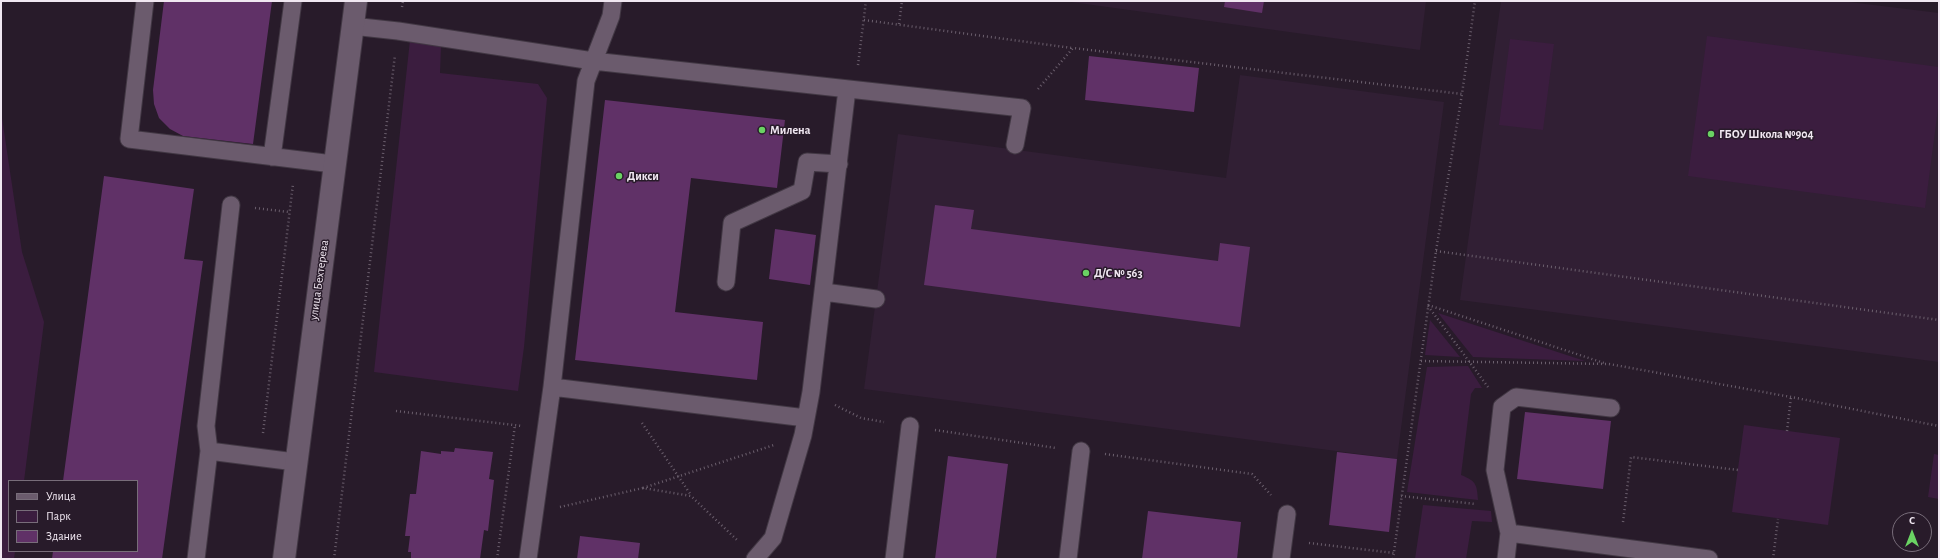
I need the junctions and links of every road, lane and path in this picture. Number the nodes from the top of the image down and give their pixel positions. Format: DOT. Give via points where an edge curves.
graph roads {
  1 [pos="145,1"];
  2 [pos="293,1"];
  3 [pos="356,1"];
  4 [pos="403,1"];
  5 [pos="613,1"];
  6 [pos="866,1"];
  7 [pos="902,1"];
  8 [pos="1475,1"];
  9 [pos="864,20"];
  10 [pos="900,24"];
  11 [pos="352,26"];
  12 [pos="398,31"];
  13 [pos="1073,48"];
  14 [pos="593,60"];
  15 [pos="851,89"];
  16 [pos="1462,94"];
  17 [pos="1022,108"];
  18 [pos="1015,145"];
  19 [pos="272,157"];
  20 [pos="296,160"];
  21 [pos="334,164"];
  22 [pos="839,164"];
  23 [pos="231,205"];
  24 [pos="289,212"];
  25 [pos="1436,251"];
  26 [pos="726,282"];
  27 [pos="824,292"];
  28 [pos="876,299"];
  29 [pos="1428,305"];
  30 [pos="1939,320"];
  31 [pos="1421,361"];
  32 [pos="1469,361"];
  33 [pos="1609,364"];
  34 [pos="552,387"];
  35 [pos="811,392"];
  36 [pos="624,397"];
  37 [pos="1791,397"];
  38 [pos="1502,407"];
  39 [pos="1611,408"];
  40 [pos="396,411"];
  41 [pos="806,418"];
  42 [pos="515,425"];
  43 [pos="910,426"];
  44 [pos="1939,426"];
  45 [pos="546,429"];
  46 [pos="1787,431"];
  47 [pos="803,435"];
  48 [pos="209,451"];
  49 [pos="1081,451"];
  50 [pos="260,458"];
  51 [pos="295,462"];
  52 [pos="1738,470"];
  53 [pos="678,476"];
  54 [pos="643,488"];
  55 [pos="691,496"];
  56 [pos="1401,496"];
  57 [pos="1502,506"];
  58 [pos="534,512"];
  59 [pos="1287,514"];
  60 [pos="1778,519"];
  61 [pos="1509,533"];
  62 [pos="1620,548"];
  63 [pos="1394,553"];
  64 [pos="756,558"];
  65 [pos="196,559"];
  66 [pos="284,559"];
  67 [pos="334,559"];
  68 [pos="497,559"];
  69 [pos="528,559"];
  70 [pos="894,559"];
  71 [pos="1068,559"];
  72 [pos="1281,559"];
  73 [pos="1393,559"];
  74 [pos="1506,559"];
  75 [pos="1709,559"];
  76 [pos="1772,559"];
  1 -- 19 [label="lane" via="129,139"];
  2 -- 19 [label="lane"];
  3 -- 11 [label="street, улица Бехтерева"];
  4 -- 12 [label="path"];
  5 -- 14 [label="lane" via="611,16"];
  6 -- 9 [label="path"];
  7 -- 10 [label="path"];
  8 -- 16 [label="path"];
  9 -- 10 [label="path"];
  9 -- 15 [label="path"];
  10 -- 13 [label="path"];
  11 -- 12 [label="lane"];
  11 -- 21 [label="street, улица Бехтерева"];
  12 -- 14 [label="lane"];
  12 -- 67 [label="path"];
  13 -- 16 [label="path"];
  13 -- 17 [label="path"];
  14 -- 15 [label="lane"];
  14 -- 34 [label="lane" via="586,81"];
  15 -- 17 [label="lane"];
  15 -- 22 [label="lane"];
  16 -- 25 [label="path"];
  17 -- 18 [label="lane"];
  19 -- 20 [label="lane"];
  20 -- 21 [label="lane"];
  20 -- 24 [label="path"];
  21 -- 51 [label="street, улица Бехтерева"];
  22 -- 26 [label="lane" via="807,162 802,191 732,222"];
  22 -- 27 [label="lane"];
  23 -- 24 [label="path"];
  23 -- 48 [label="lane" via="206,426"];
  24 -- 50 [label="path"];
  25 -- 29 [label="path"];
  25 -- 30 [label="path"];
  27 -- 28 [label="lane"];
  27 -- 35 [label="lane"];
  29 -- 31 [label="path"];
  29 -- 32 [label="path"];
  29 -- 33 [label="path"];
  31 -- 32 [label="path"];
  31 -- 56 [label="path"];
  32 -- 33 [label="path"];
  32 -- 38 [label="path"];
  33 -- 37 [label="path"];
  34 -- 36 [label="lane"];
  34 -- 45 [label="lane"];
  35 -- 41 [label="lane"];
  35 -- 43 [label="path" via="861,418"];
  36 -- 41 [label="lane"];
  36 -- 53 [label="path"];
  37 -- 44 [label="path"];
  37 -- 46 [label="path"];
  38 -- 39 [label="lane" via="1516,397"];
  38 -- 57 [label="lane" via="1495,470"];
  40 -- 42 [label="path"];
  41 -- 47 [label="lane"];
  42 -- 45 [label="path"];
  42 -- 68 [label="path"];
  43 -- 49 [label="path"];
  43 -- 70 [label="lane"];
  45 -- 58 [label="lane"];
  47 -- 53 [label="path"];
  47 -- 64 [label="lane" via="773,538"];
  48 -- 50 [label="lane"];
  48 -- 65 [label="lane"];
  49 -- 59 [label="path" via="1252,474"];
  49 -- 71 [label="lane"];
  50 -- 51 [label="lane"];
  51 -- 66 [label="street, улица Бехтерева"];
  52 -- 62 [label="path" via="1631,457"];
  53 -- 54 [label="path"];
  53 -- 55 [label="path"];
  54 -- 55 [label="path"];
  54 -- 58 [label="path"];
  55 -- 64 [label="path"];
  56 -- 57 [label="path"];
  56 -- 63 [label="path"];
  57 -- 61 [label="lane"];
  58 -- 69 [label="lane"];
  59 -- 63 [label="path" via="1310,544"];
  59 -- 72 [label="lane"];
  60 -- 76 [label="path"];
  61 -- 62 [label="lane"];
  61 -- 74 [label="lane"];
  62 -- 75 [label="lane"];
  63 -- 73 [label="path"];
}
